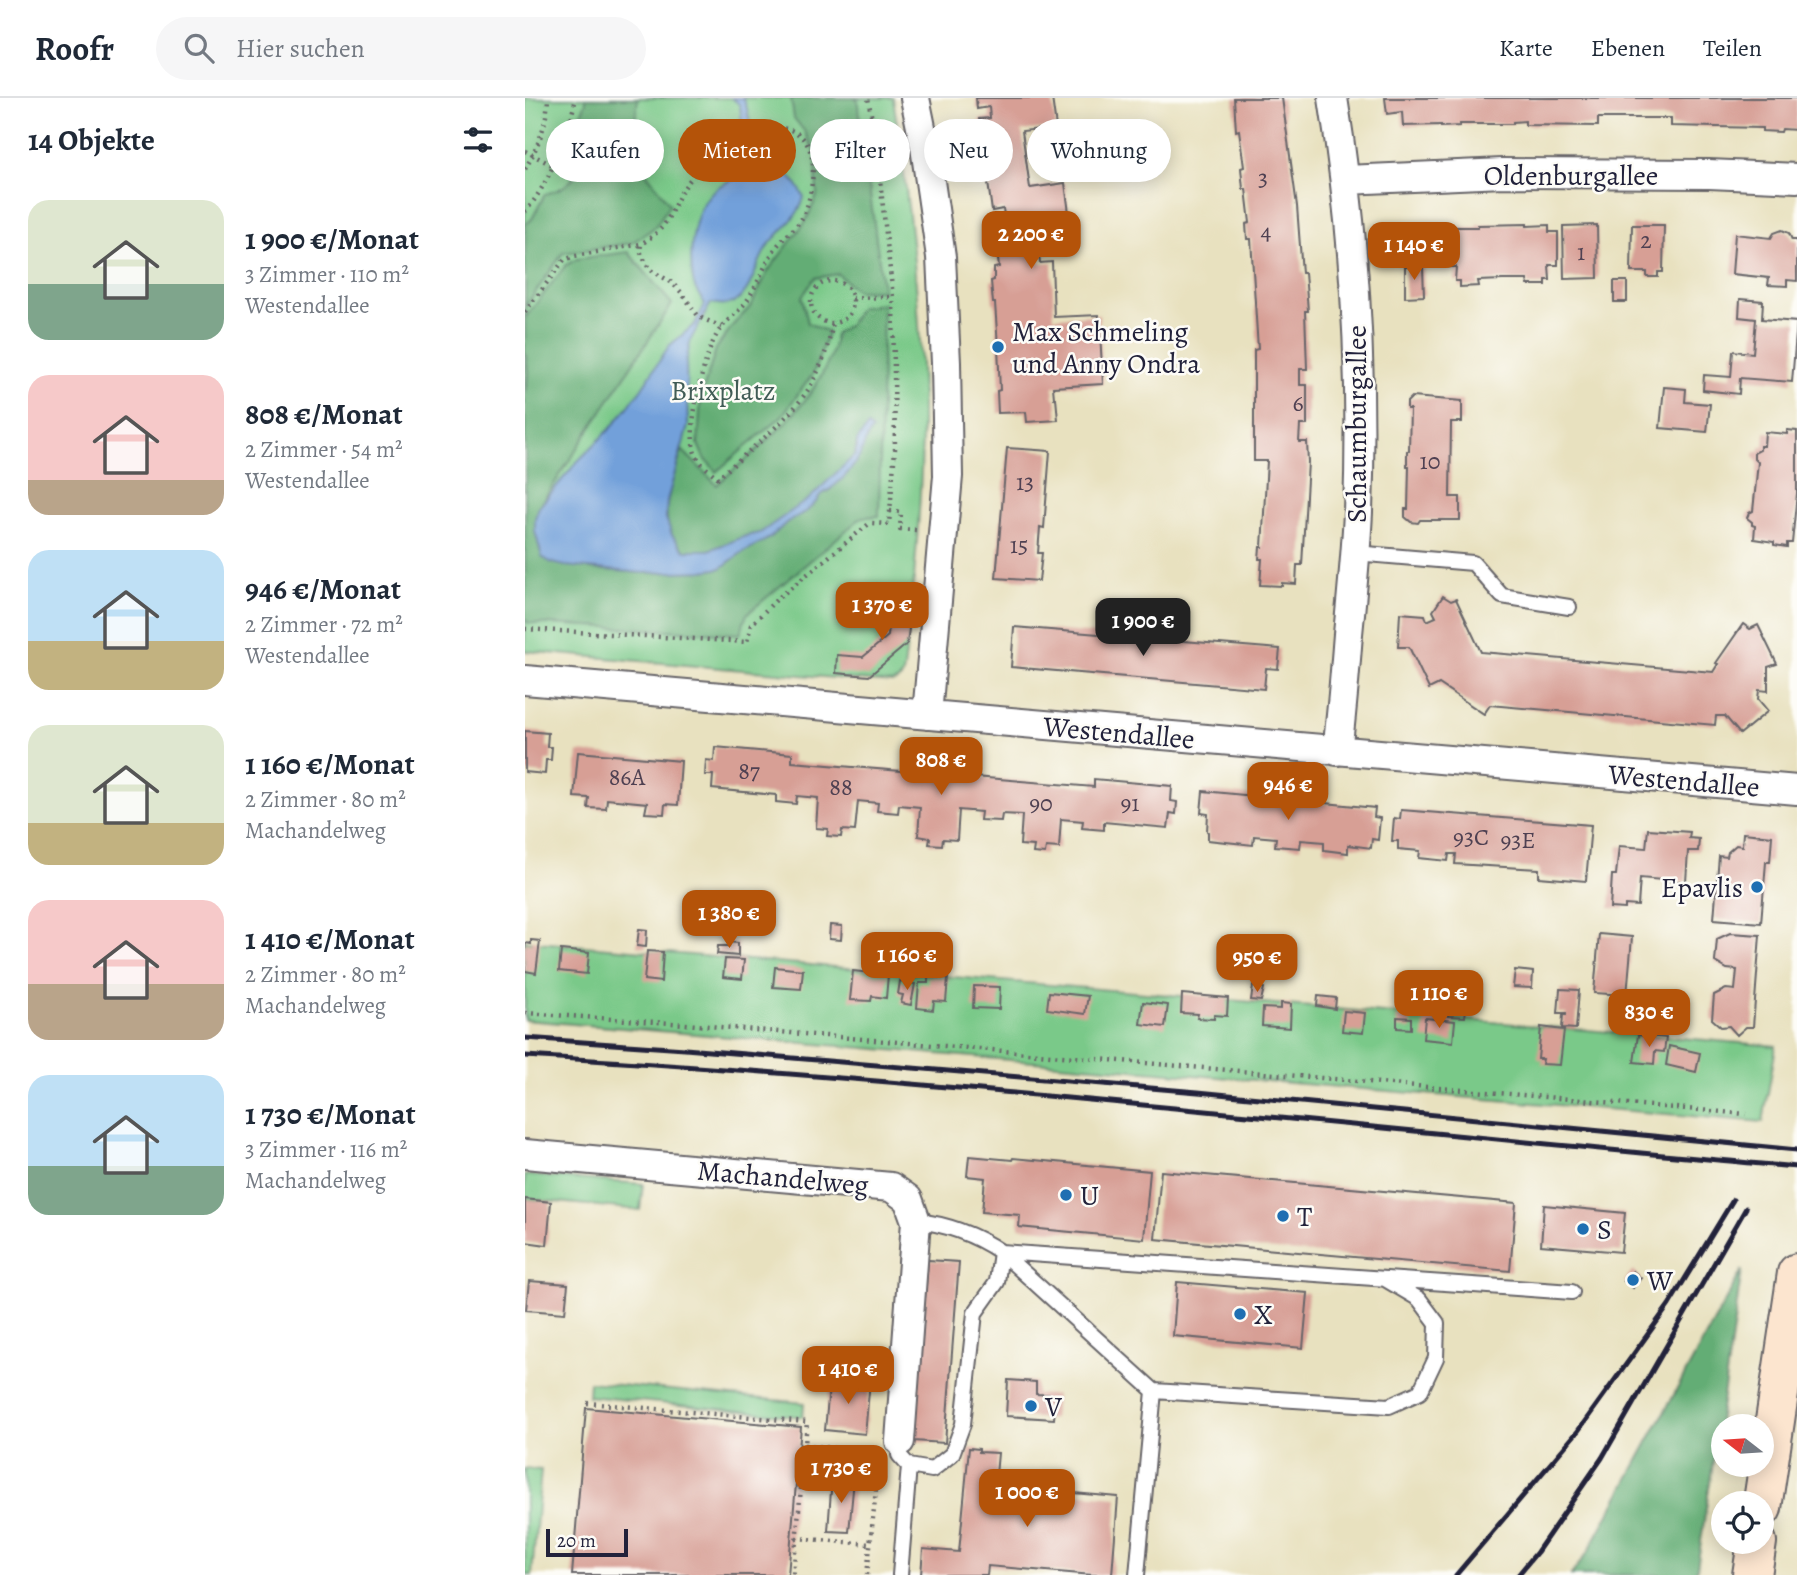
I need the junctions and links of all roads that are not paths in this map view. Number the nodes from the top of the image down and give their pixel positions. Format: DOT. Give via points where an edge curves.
graph roads {
  1 [pos="915,98"];
  2 [pos="1333,98"];
  3 [pos="1797,178"];
  4 [pos="1346,180"];
  5 [pos="1356,554"];
  6 [pos="1569,607"];
  7 [pos="525,680"];
  8 [pos="927,715"];
  9 [pos="1337,751"];
  10 [pos="1797,790"];
  11 [pos="525,1154"];
  12 [pos="916,1221"];
  13 [pos="1001,1252"];
  14 [pos="1797,1274"];
  15 [pos="1382,1278"];
  16 [pos="1571,1292"];
  17 [pos="1154,1391"];
  18 [pos="904,1454"];
  19 [pos="1765,1491"];
  20 [pos="1755,1554"];
  21 [pos="900,1575"];
  22 [pos="1137,1575"];
  23 [pos="1752,1575"];
  1 -- 8 [label="street" via="941,257 946,363 948,476"];
  2 -- 4 [label="street, Schaumburgallee"];
  3 -- 4 [label="street, Oldenburgallee" via="1503,173"];
  4 -- 5 [label="street, Schaumburgallee" via="1359,377"];
  5 -- 6 [label="lane" via="1473,563 1502,596"];
  5 -- 9 [label="street, Schaumburgallee"];
  7 -- 8 [label="street, Westendallee"];
  8 -- 9 [label="street, Westendallee"];
  9 -- 10 [label="street, Westendallee"];
  11 -- 12 [label="street, Machandelweg" via="891,1186 908,1199"];
  12 -- 13 [label="lane" via="953,1227"];
  12 -- 18 [label="street"];
  13 -- 15 [label="lane"];
  13 -- 17 [label="lane"];
  13 -- 18 [label="lane" via="997,1282 975,1313 963,1424 952,1454 932,1470"];
  14 -- 19 [label="main road"];
  15 -- 16 [label="lane"];
  15 -- 17 [label="lane" via="1419,1299 1437,1323 1436,1359 1420,1392 1389,1406"];
  17 -- 22 [label="lane"];
  18 -- 21 [label="lane"];
  20 -- 23 [label="main road"];
}
